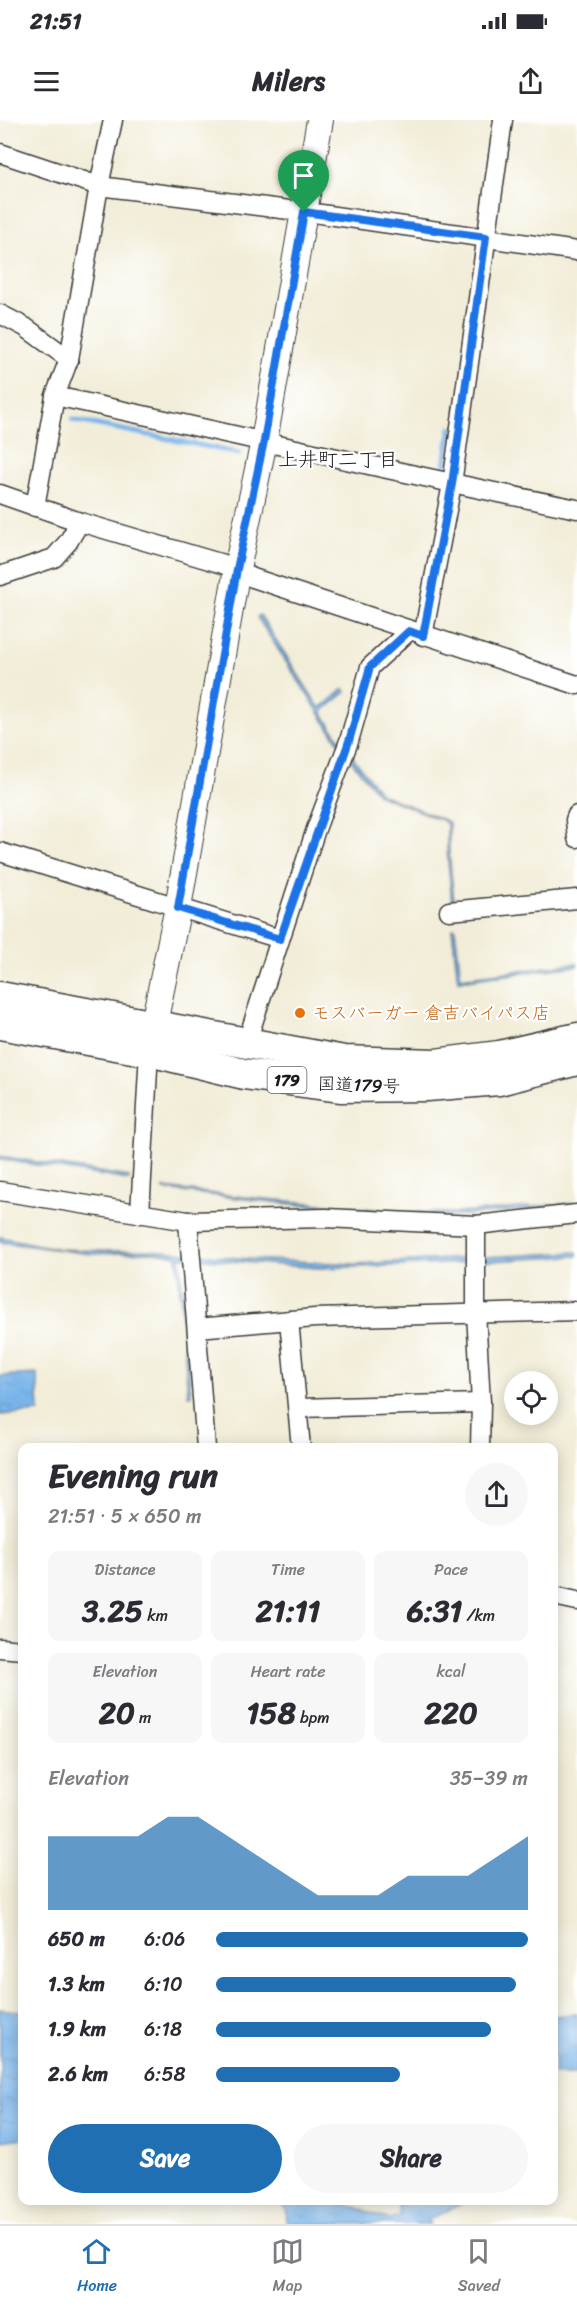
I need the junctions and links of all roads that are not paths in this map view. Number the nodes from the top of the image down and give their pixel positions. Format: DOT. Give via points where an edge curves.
graph roads {
  1 [pos="113,120"];
  2 [pos="320,120"];
  3 [pos="503,120"];
  4 [pos="0,153"];
  5 [pos="99,186"];
  6 [pos="304,212"];
  7 [pos="486,237"];
  8 [pos="577,251"];
  9 [pos="0,314"];
  10 [pos="69,360"];
  11 [pos="55,396"];
  12 [pos="264,441"];
  13 [pos="452,484"];
  14 [pos="0,494"];
  15 [pos="35,507"];
  16 [pos="577,509"];
  17 [pos="80,522"];
  18 [pos="237,569"];
  19 [pos="0,576"];
  20 [pos="416,633"];
  21 [pos="577,685"];
  22 [pos="577,815"];
  23 [pos="577,838"];
  24 [pos="0,852"];
  25 [pos="577,899"];
  26 [pos="178,908"];
  27 [pos="449,910"];
  28 [pos="280,939"];
  29 [pos="0,998"];
  30 [pos="0,1024"];
  31 [pos="151,1038"];
  32 [pos="577,1038"];
  33 [pos="249,1044"];
  34 [pos="577,1060"];
  35 [pos="0,1191"];
  36 [pos="140,1214"];
  37 [pos="577,1214"];
  38 [pos="188,1221"];
  39 [pos="476,1225"];
  40 [pos="577,1311"];
  41 [pos="476,1312"];
  42 [pos="289,1320"];
  43 [pos="197,1328"];
  44 [pos="481,1403"];
  45 [pos="299,1408"];
  46 [pos="206,1443"];
  47 [pos="301,1443"];
  48 [pos="480,1443"];
  49 [pos="558,1597"];
  50 [pos="577,1601"];
  51 [pos="0,1648"];
  52 [pos="18,1650"];
  1 -- 5 [label="street"];
  2 -- 6 [label="main road"];
  3 -- 7 [label="street"];
  4 -- 5 [label="street"];
  5 -- 6 [label="street"];
  5 -- 10 [label="street"];
  6 -- 7 [label="street"];
  6 -- 12 [label="main road"];
  7 -- 8 [label="street"];
  7 -- 13 [label="street"];
  9 -- 10 [label="street" via="25,327"];
  10 -- 11 [label="street"];
  11 -- 12 [label="street"];
  11 -- 15 [label="street"];
  12 -- 13 [label="street"];
  12 -- 18 [label="main road"];
  13 -- 16 [label="street"];
  13 -- 20 [label="street"];
  14 -- 15 [label="street"];
  15 -- 17 [label="street"];
  17 -- 18 [label="street"];
  17 -- 19 [label="street" via="54,558"];
  18 -- 20 [label="street" via="253,578"];
  18 -- 26 [label="main road"];
  20 -- 21 [label="street"];
  20 -- 28 [label="street" via="370,667 349,741"];
  22 -- 23 [label="street"];
  24 -- 26 [label="street"];
  25 -- 27 [label="street"];
  26 -- 28 [label="street"];
  26 -- 31 [label="main road"];
  28 -- 33 [label="street"];
  29 -- 31 [label="highway, 国道179号 / 179"];
  30 -- 31 [label="highway, 国道179号 / 179"];
  31 -- 33 [label="highway, 国道179号 / 179"];
  31 -- 34 [label="highway, 国道179号 / 179" via="244,1074 340,1088 499,1080"];
  31 -- 36 [label="street"];
  32 -- 33 [label="highway, 国道179号 / 179" via="499,1056 435,1064 344,1061"];
  35 -- 36 [label="street"];
  36 -- 38 [label="street"];
  37 -- 39 [label="street"];
  38 -- 39 [label="street" via="326,1218"];
  38 -- 43 [label="street"];
  39 -- 41 [label="street"];
  40 -- 41 [label="street"];
  41 -- 42 [label="street"];
  41 -- 44 [label="street"];
  42 -- 43 [label="street"];
  42 -- 45 [label="street"];
  43 -- 46 [label="street"];
  44 -- 45 [label="street"];
  44 -- 48 [label="street"];
  45 -- 47 [label="street"];
  49 -- 50 [label="street"];
  51 -- 52 [label="street"];
}
